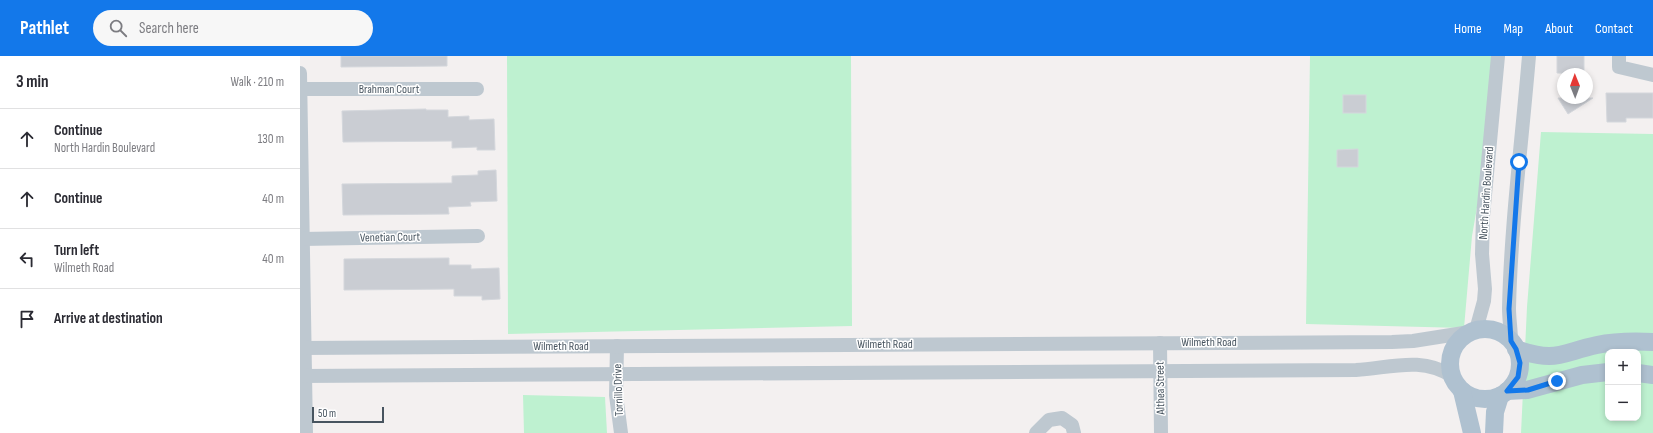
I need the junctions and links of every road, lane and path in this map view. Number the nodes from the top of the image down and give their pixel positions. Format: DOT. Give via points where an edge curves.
graph roads {
  1 [pos="1498,56"];
  2 [pos="1529,56"];
  3 [pos="1619,62"];
  4 [pos="300,73"];
  5 [pos="1653,75"];
  6 [pos="300,89"];
  7 [pos="477,89"];
  8 [pos="478,236"];
  9 [pos="302,239"];
  10 [pos="1473,331"];
  11 [pos="1653,342"];
  12 [pos="1160,343"];
  13 [pos="1514,345"];
  14 [pos="617,346"];
  15 [pos="302,348"];
  16 [pos="1160,371"];
  17 [pos="1605,372"];
  18 [pos="1641,373"];
  19 [pos="616,374"];
  20 [pos="1653,375"];
  21 [pos="302,376"];
  22 [pos="1452,376"];
  23 [pos="1462,391"];
  24 [pos="1503,394"];
  25 [pos="306,433"];
  26 [pos="621,433"];
  27 [pos="1036,433"];
  28 [pos="1074,433"];
  29 [pos="1161,433"];
  30 [pos="1472,433"];
  31 [pos="1494,433"];
  1 -- 10 [label="street, North Hardin Boulevard" via="1483,216 1484,301"];
  2 -- 13 [label="street" via="1509,309"];
  3 -- 5 [label="street"];
  4 -- 6 [label="street"];
  6 -- 7 [label="street, Brahman Court"];
  6 -- 9 [label="street"];
  8 -- 9 [label="street, Venetian Court"];
  9 -- 15 [label="street"];
  10 -- 12 [label="street, Wilmeth Road" via="1392,342"];
  10 -- 13 [label="main road" via="1494,330"];
  10 -- 22 [label="main road" via="1460,339 1452,351 1449,365"];
  11 -- 13 [label="main road" via="1624,341 1548,357 1536,355"];
  12 -- 14 [label="street, Wilmeth Road"];
  12 -- 16 [label="street, Althea Street"];
  13 -- 24 [label="main road" via="1519,356 1520,370 1514,384"];
  14 -- 15 [label="street, Wilmeth Road"];
  14 -- 19 [label="street, Tornillo Drive"];
  15 -- 21 [label="street"];
  16 -- 19 [label="street"];
  16 -- 22 [label="street" via="1356,370 1422,364 1441,369"];
  16 -- 29 [label="street, Althea Street"];
  17 -- 24 [label="main road" via="1582,375"];
  18 -- 20 [label="main road"];
  19 -- 21 [label="street"];
  19 -- 26 [label="street, Tornillo Drive"];
  21 -- 25 [label="street"];
  22 -- 23 [label="main road"];
  23 -- 24 [label="main road" via="1482,399"];
  23 -- 30 [label="main road"];
  24 -- 31 [label="main road" via="1495,412"];
  27 -- 28 [label="street" via="1049,420 1062,418 1072,426"];
}
